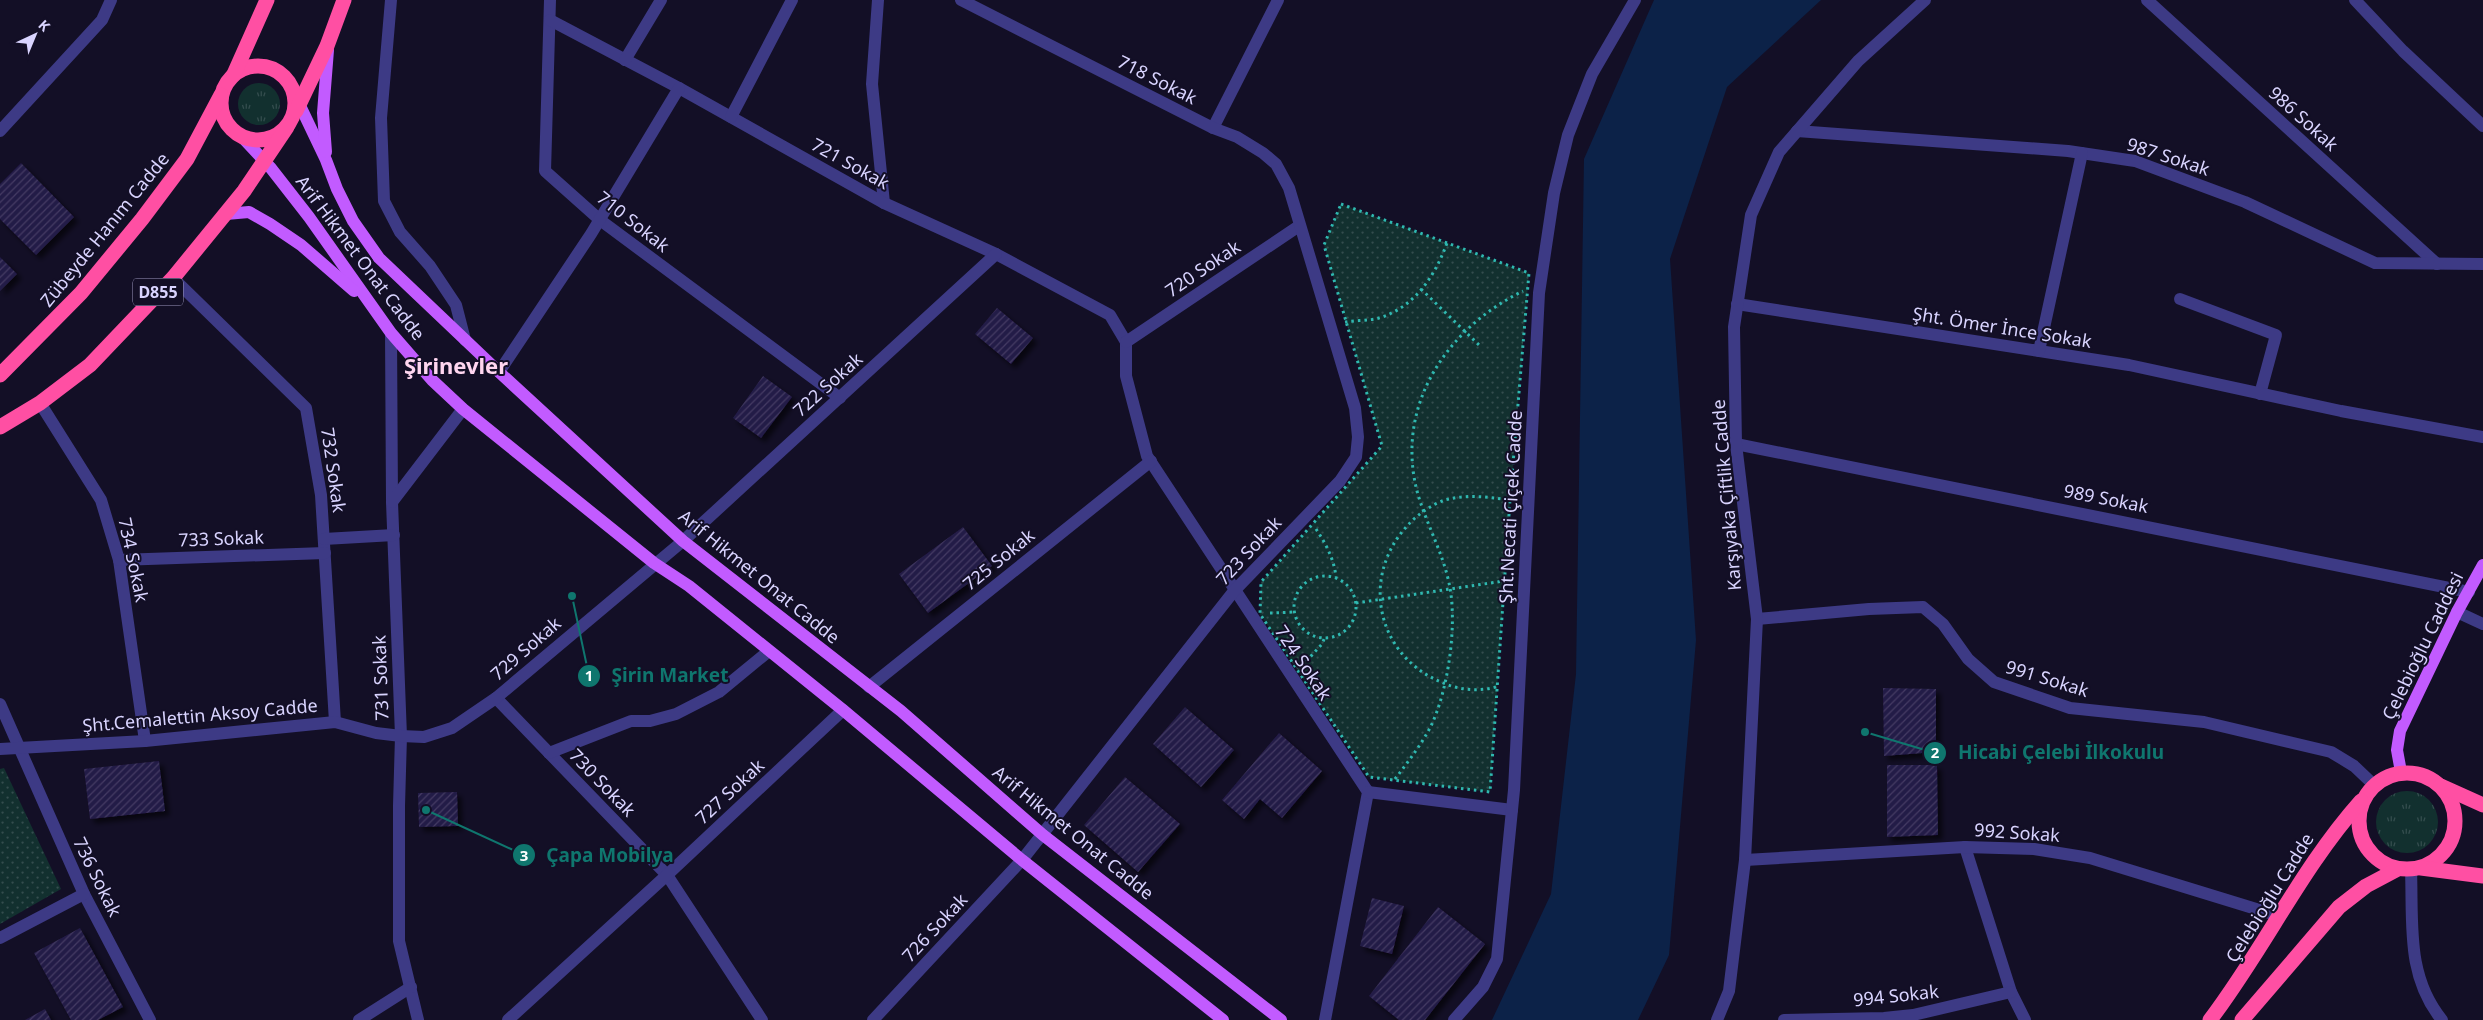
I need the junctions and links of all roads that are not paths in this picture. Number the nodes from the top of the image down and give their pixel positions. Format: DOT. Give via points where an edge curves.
graph roads {
  1 [pos="111,0"];
  2 [pos="267,0"];
  3 [pos="344,0"];
  4 [pos="391,0"];
  5 [pos="550,0"];
  6 [pos="661,0"];
  7 [pos="792,0"];
  8 [pos="878,0"];
  9 [pos="961,0"];
  10 [pos="1278,0"];
  11 [pos="1635,0"];
  12 [pos="1925,0"];
  13 [pos="2147,0"];
  14 [pos="2355,0"];
  15 [pos="550,20"];
  16 [pos="328,44"];
  17 [pos="625,60"];
  18 [pos="234,74"];
  19 [pos="679,88"];
  20 [pos="222,95"];
  21 [pos="294,110"];
  22 [pos="731,117"];
  23 [pos="2483,126"];
  24 [pos="1213,128"];
  25 [pos="0,131"];
  26 [pos="1797,131"];
  27 [pos="241,136"];
  28 [pos="2082,153"];
  29 [pos="326,160"];
  30 [pos="264,161"];
  31 [pos="884,203"];
  32 [pos="226,214"];
  33 [pos="600,220"];
  34 [pos="1300,226"];
  35 [pos="996,254"];
  36 [pos="2436,264"];
  37 [pos="2483,264"];
  38 [pos="173,278"];
  39 [pos="2180,300"];
  40 [pos="367,301"];
  41 [pos="1737,304"];
  42 [pos="391,333"];
  43 [pos="465,340"];
  44 [pos="1126,342"];
  45 [pos="2039,351"];
  46 [pos="498,372"];
  47 [pos="0,375"];
  48 [pos="2260,394"];
  49 [pos="840,398"];
  50 [pos="40,403"];
  51 [pos="463,409"];
  52 [pos="0,428"];
  53 [pos="2483,437"];
  54 [pos="1736,444"];
  55 [pos="1151,461"];
  56 [pos="392,502"];
  57 [pos="394,535"];
  58 [pos="324,539"];
  59 [pos="682,541"];
  60 [pos="325,553"];
  61 [pos="119,560"];
  62 [pos="654,562"];
  63 [pos="2483,565"];
  64 [pos="1234,591"];
  65 [pos="2469,592"];
  66 [pos="2457,612"];
  67 [pos="1757,619"];
  68 [pos="2483,624"];
  69 [pos="769,651"];
  70 [pos="869,687"];
  71 [pos="496,698"];
  72 [pos="0,704"];
  73 [pos="843,710"];
  74 [pos="335,722"];
  75 [pos="401,736"];
  76 [pos="145,741"];
  77 [pos="18,746"];
  78 [pos="0,748"];
  79 [pos="549,753"];
  80 [pos="2401,772"];
  81 [pos="2374,785"];
  82 [pos="2439,785"];
  83 [pos="1368,792"];
  84 [pos="2364,798"];
  85 [pos="2483,805"];
  86 [pos="1512,810"];
  87 [pos="1043,835"];
  88 [pos="1965,847"];
  89 [pos="1022,860"];
  90 [pos="1745,860"];
  91 [pos="2410,869"];
  92 [pos="667,875"];
  93 [pos="2483,876"];
  94 [pos="84,894"];
  95 [pos="2279,916"];
  96 [pos="0,938"];
  97 [pos="411,988"];
  98 [pos="2010,992"];
  99 [pos="150,1020"];
  100 [pos="359,1020"];
  101 [pos="418,1020"];
  102 [pos="508,1020"];
  103 [pos="762,1020"];
  104 [pos="873,1020"];
  105 [pos="1223,1020"];
  106 [pos="1281,1020"];
  107 [pos="1325,1020"];
  108 [pos="1454,1020"];
  109 [pos="1717,1020"];
  110 [pos="1784,1020"];
  111 [pos="2025,1020"];
  112 [pos="2210,1020"];
  113 [pos="2242,1020"];
  114 [pos="2442,1020"];
  1 -- 25 [label="street" via="102,20"];
  2 -- 18 [label="highway"];
  3 -- 16 [label="highway, D855"];
  4 -- 43 [label="street" via="380,118 384,201 400,232 430,266 456,305"];
  5 -- 15 [label="street, 710 Sokak"];
  6 -- 17 [label="street"];
  7 -- 22 [label="street"];
  8 -- 31 [label="street" via="872,84"];
  9 -- 24 [label="street, 718 Sokak"];
  10 -- 24 [label="street"];
  11 -- 86 [label="street, Şht.Necati Çiçek Cadde" via="1592,74 1568,135 1554,193 1539,293"];
  12 -- 26 [label="street, Karşıyaka Çiftlik Cadde" via="1858,60"];
  13 -- 36 [label="street, 986 Sokak"];
  14 -- 23 [label="street" via="2403,51"];
  15 -- 17 [label="street, 721 Sokak"];
  15 -- 33 [label="street, 710 Sokak" via="545,171"];
  16 -- 21 [label="highway, D855"];
  16 -- 29 [label="main road" via="323,113"];
  17 -- 19 [label="street, 721 Sokak"];
  18 -- 20 [label="highway"];
  18 -- 21 [label="highway" via="245,68 269,67 285,77"];
  19 -- 22 [label="street, 721 Sokak"];
  19 -- 33 [label="street"];
  20 -- 27 [label="highway" via="224,119"];
  20 -- 47 [label="highway, Zübeyde Hanım Cadde" via="187,159 137,225 81,294"];
  21 -- 27 [label="highway" via="277,136 253,140"];
  21 -- 29 [label="main road, Arif Hikmet Onat Cadde"];
  21 -- 30 [label="highway, D855"];
  22 -- 31 [label="street, 721 Sokak"];
  24 -- 34 [label="street, 718 Sokak" via="1237,137 1276,164 1289,188"];
  26 -- 28 [label="street, 987 Sokak"];
  26 -- 41 [label="street, Karşıyaka Çiftlik Cadde" via="1779,152 1752,215"];
  27 -- 30 [label="main road, Arif Hikmet Onat Cadde"];
  28 -- 36 [label="street, 987 Sokak" via="2144,164 2244,202 2375,263"];
  28 -- 45 [label="street"];
  29 -- 43 [label="main road, Arif Hikmet Onat Cadde" via="354,221 379,258"];
  30 -- 32 [label="highway, D855"];
  30 -- 40 [label="main road, Arif Hikmet Onat Cadde"];
  31 -- 35 [label="street, 721 Sokak"];
  32 -- 38 [label="highway, D855"];
  32 -- 40 [label="main road" via="249,212 270,224 301,245"];
  33 -- 46 [label="street"];
  33 -- 49 [label="street, 710 Sokak"];
  34 -- 44 [label="street, 720 Sokak"];
  34 -- 64 [label="street, 723 Sokak" via="1355,408 1356,457 1309,520"];
  35 -- 44 [label="street, 721 Sokak" via="1110,315"];
  35 -- 49 [label="street, 722 Sokak"];
  36 -- 37 [label="street, 987 Sokak"];
  38 -- 50 [label="highway, D855" via="90,365"];
  38 -- 58 [label="street, 732 Sokak" via="306,408 321,495"];
  39 -- 48 [label="street" via="2276,335"];
  40 -- 42 [label="main road, Arif Hikmet Onat Cadde"];
  41 -- 45 [label="street, Şht. Ömer İnce Sokak"];
  41 -- 54 [label="street, Karşıyaka Çiftlik Cadde" via="1734,327"];
  42 -- 51 [label="main road, Arif Hikmet Onat Cadde" via="432,380"];
  42 -- 56 [label="street, 731 Sokak"];
  43 -- 46 [label="main road, Arif Hikmet Onat Cadde"];
  44 -- 55 [label="street, 724 Sokak" via="1126,376"];
  45 -- 48 [label="street, Şht. Ömer İnce Sokak"];
  46 -- 59 [label="main road, Arif Hikmet Onat Cadde"];
  48 -- 53 [label="street, Şht. Ömer İnce Sokak"];
  49 -- 59 [label="street, 722 Sokak"];
  50 -- 52 [label="highway, D855"];
  50 -- 61 [label="street, 734 Sokak" via="101,500"];
  51 -- 56 [label="street"];
  51 -- 62 [label="main road, Arif Hikmet Onat Cadde"];
  54 -- 65 [label="street, 989 Sokak"];
  54 -- 67 [label="street, Karşıyaka Çiftlik Cadde"];
  55 -- 64 [label="street, 724 Sokak"];
  55 -- 70 [label="street, 725 Sokak"];
  56 -- 57 [label="street, 731 Sokak"];
  57 -- 58 [label="street"];
  57 -- 75 [label="street, 731 Sokak"];
  58 -- 60 [label="street, 732 Sokak"];
  59 -- 62 [label="street, 729 Sokak"];
  59 -- 70 [label="main road, Arif Hikmet Onat Cadde"];
  60 -- 61 [label="street, 733 Sokak"];
  60 -- 74 [label="street, 732 Sokak"];
  61 -- 76 [label="street, 734 Sokak"];
  62 -- 69 [label="main road, Arif Hikmet Onat Cadde"];
  62 -- 71 [label="street, 729 Sokak"];
  63 -- 65 [label="main road, Çelebioğlu Caddesi"];
  64 -- 83 [label="street, 724 Sokak"];
  64 -- 87 [label="street, 723 Sokak"];
  65 -- 66 [label="main road, Çelebioğlu Caddesi"];
  66 -- 68 [label="street"];
  66 -- 80 [label="main road, Çelebioğlu Caddesi" via="2400,731 2397,750"];
  67 -- 81 [label="street, 991 Sokak" via="1923,607 1943,624 1968,659 1994,682 2070,708 2204,722 2331,752 2354,766"];
  67 -- 90 [label="street, Karşıyaka Çiftlik Cadde"];
  69 -- 73 [label="main road, Arif Hikmet Onat Cadde"];
  69 -- 79 [label="street" via="718,692 676,714 650,721 631,721"];
  70 -- 87 [label="main road, Arif Hikmet Onat Cadde" via="901,710"];
  71 -- 75 [label="street, 729 Sokak" via="452,728 424,737"];
  71 -- 79 [label="street, 730 Sokak"];
  72 -- 77 [label="street, 736 Sokak"];
  73 -- 89 [label="main road, Arif Hikmet Onat Cadde"];
  73 -- 92 [label="street, 727 Sokak"];
  74 -- 75 [label="street, Şht.Cemalettin Aksoy Cadde"];
  74 -- 76 [label="street, Şht.Cemalettin Aksoy Cadde"];
  75 -- 97 [label="street, 731 Sokak" via="400,941"];
  76 -- 77 [label="street, Şht.Cemalettin Aksoy Cadde"];
  77 -- 78 [label="street, Şht.Cemalettin Aksoy Cadde"];
  77 -- 94 [label="street, 736 Sokak"];
  79 -- 92 [label="street, 730 Sokak"];
  80 -- 81 [label="highway"];
  80 -- 82 [label="highway" via="2428,777"];
  81 -- 84 [label="highway"];
  82 -- 85 [label="highway"];
  82 -- 91 [label="highway" via="2454,810 2455,826 2451,841 2442,854"];
  83 -- 86 [label="street"];
  83 -- 107 [label="street"];
  84 -- 91 [label="highway" via="2358,813 2363,843 2384,864"];
  84 -- 95 [label="highway, Çelebioğlu Cadde" via="2324,846"];
  86 -- 108 [label="street, Şht.Necati Çiçek Cadde" via="1497,959 1483,987"];
  87 -- 89 [label="street, 723 Sokak"];
  87 -- 106 [label="main road, Arif Hikmet Onat Cadde"];
  88 -- 90 [label="street, 992 Sokak"];
  88 -- 95 [label="street, 992 Sokak" via="2034,849 2090,858"];
  88 -- 98 [label="street"];
  89 -- 104 [label="street, 726 Sokak"];
  89 -- 105 [label="main road, Arif Hikmet Onat Cadde"];
  90 -- 109 [label="street, Karşıyaka Çiftlik Cadde" via="1729,991"];
  91 -- 93 [label="highway"];
  91 -- 113 [label="highway" via="2366,886 2339,907"];
  91 -- 114 [label="street" via="2419,981 2429,1004"];
  92 -- 102 [label="street, 727 Sokak"];
  92 -- 103 [label="street, 730 Sokak"];
  94 -- 96 [label="street"];
  94 -- 99 [label="street, 736 Sokak"];
  95 -- 112 [label="highway, Çelebioğlu Cadde" via="2242,978"];
  97 -- 100 [label="street"];
  97 -- 101 [label="street, 731 Sokak"];
  98 -- 110 [label="street, 994 Sokak" via="1913,1015"];
  98 -- 111 [label="street"];
}
